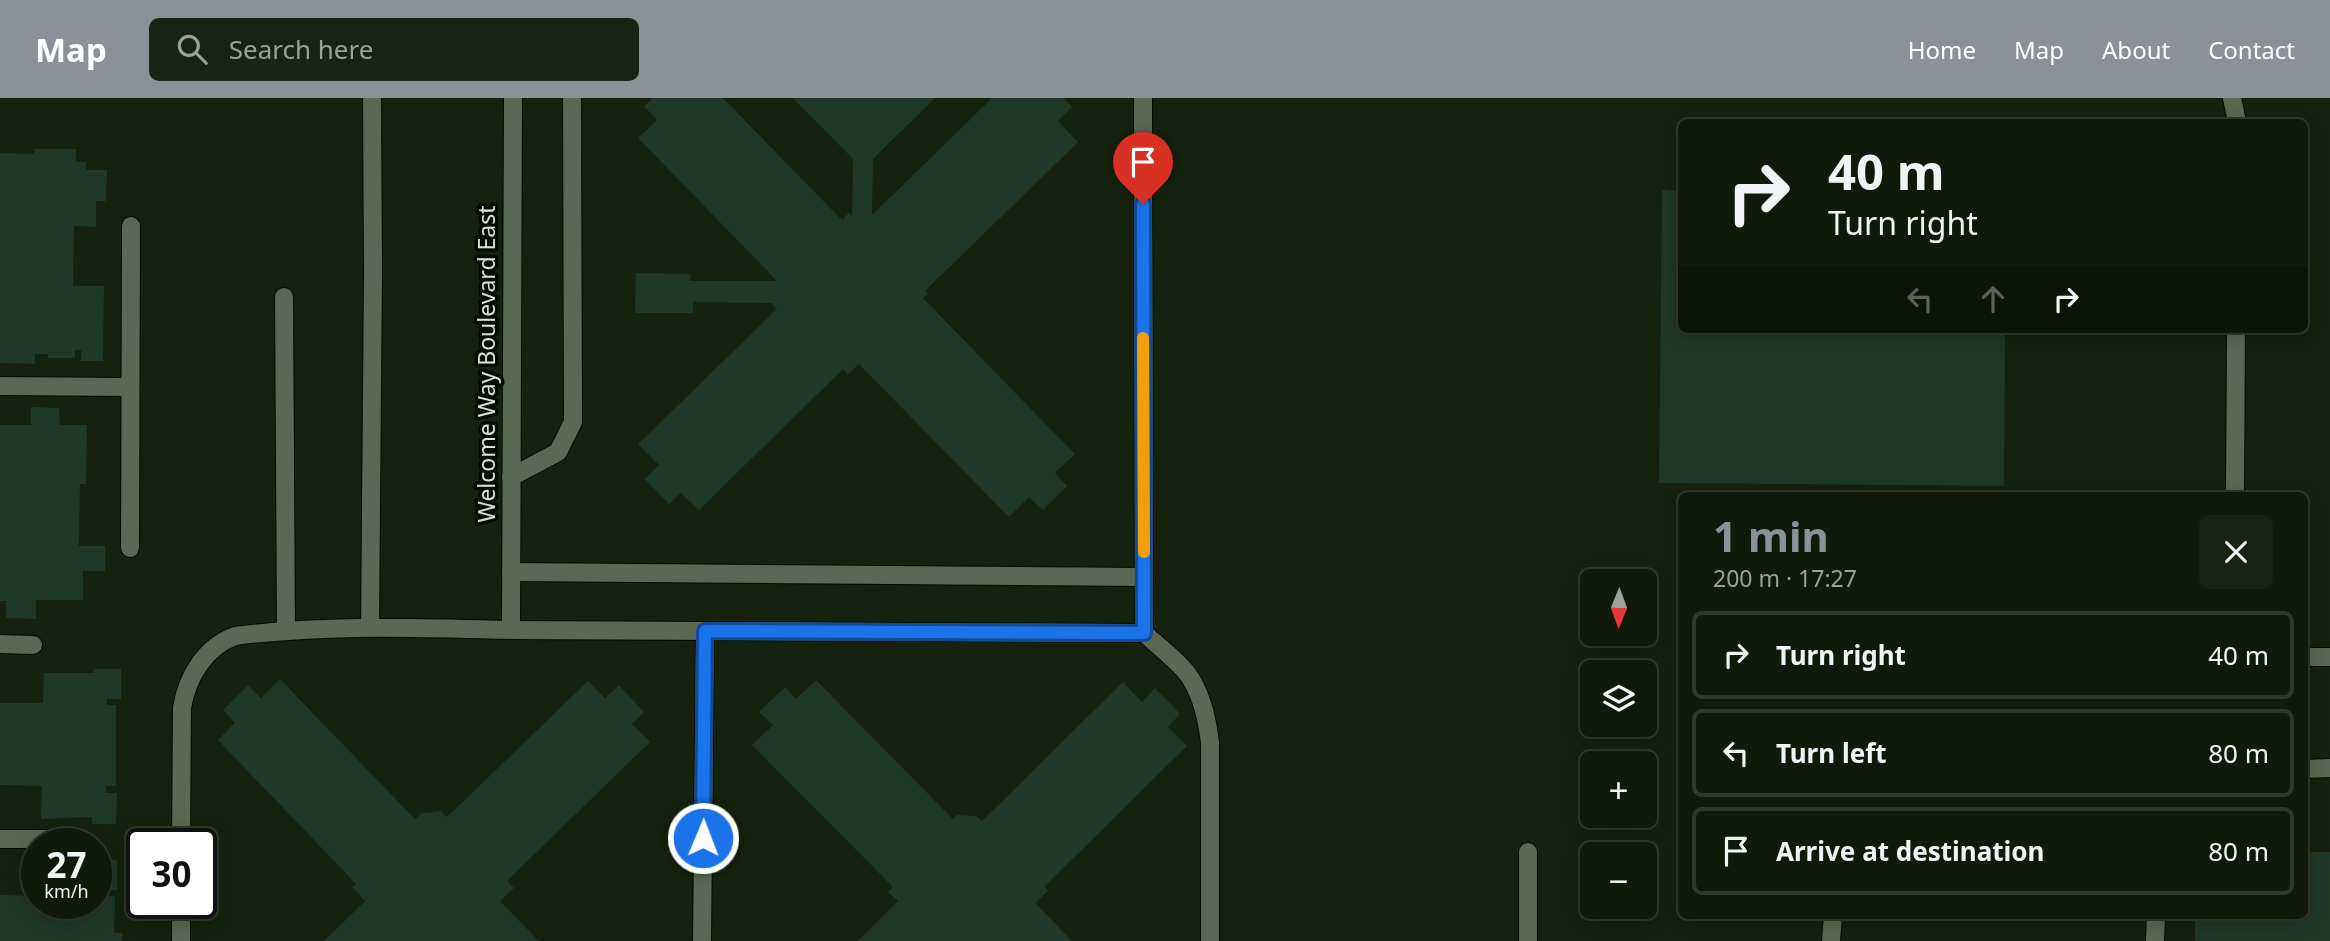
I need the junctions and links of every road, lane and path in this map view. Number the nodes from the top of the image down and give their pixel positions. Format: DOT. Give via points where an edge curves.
graph roads {
  1 [pos="372,98"];
  2 [pos="513,98"];
  3 [pos="572,98"];
  4 [pos="1143,98"];
  5 [pos="2232,98"];
  6 [pos="2236,119"];
  7 [pos="131,226"];
  8 [pos="284,297"];
  9 [pos="2236,333"];
  10 [pos="0,386"];
  11 [pos="130,387"];
  12 [pos="511,477"];
  13 [pos="2235,492"];
  14 [pos="130,548"];
  15 [pos="511,572"];
  16 [pos="1144,577"];
  17 [pos="370,628"];
  18 [pos="286,629"];
  19 [pos="510,630"];
  20 [pos="705,631"];
  21 [pos="1144,633"];
  22 [pos="0,645"];
  23 [pos="33,645"];
  24 [pos="2308,657"];
  25 [pos="2330,657"];
  26 [pos="2330,768"];
  27 [pos="2308,769"];
  28 [pos="181,828"];
  29 [pos="0,839"];
  30 [pos="21,839"];
  31 [pos="1528,852"];
  32 [pos="181,919"];
  33 [pos="1833,919"];
  34 [pos="2156,919"];
  35 [pos="181,941"];
  36 [pos="702,941"];
  37 [pos="1210,941"];
  38 [pos="1528,941"];
  39 [pos="1831,941"];
  40 [pos="2155,941"];
  1 -- 17 [label="street"];
  2 -- 12 [label="street, Welcome Way Boulevard East"];
  3 -- 12 [label="street" via="573,422 558,452"];
  4 -- 16 [label="street"];
  5 -- 6 [label="street"];
  7 -- 11 [label="street"];
  8 -- 18 [label="street"];
  9 -- 13 [label="street"];
  10 -- 11 [label="street"];
  11 -- 14 [label="street"];
  12 -- 15 [label="street, Welcome Way Boulevard East"];
  15 -- 16 [label="street"];
  15 -- 19 [label="street, Welcome Way Boulevard East"];
  16 -- 21 [label="street"];
  17 -- 18 [label="street"];
  17 -- 19 [label="street"];
  18 -- 28 [label="street" via="228,638 202,659 193,673 182,708"];
  19 -- 20 [label="street"];
  20 -- 21 [label="street"];
  20 -- 36 [label="street"];
  21 -- 37 [label="street" via="1191,679 1206,718 1210,742"];
  22 -- 23 [label="street"];
  24 -- 25 [label="street"];
  26 -- 27 [label="street"];
  29 -- 30 [label="street"];
  31 -- 38 [label="street"];
  32 -- 35 [label="street"];
  33 -- 39 [label="street"];
  34 -- 40 [label="street"];
}
